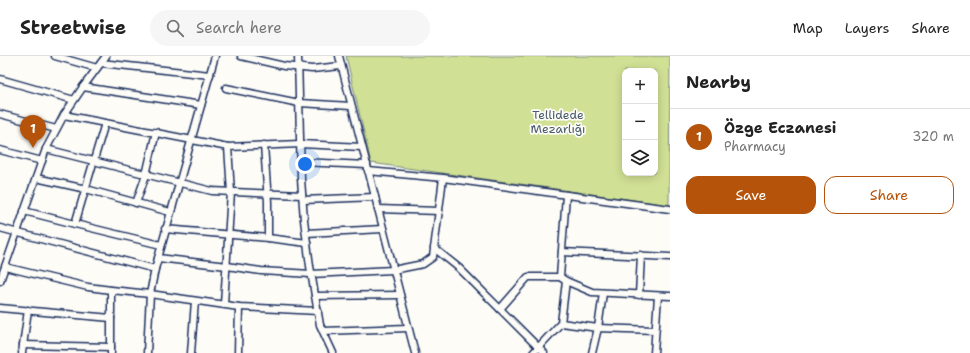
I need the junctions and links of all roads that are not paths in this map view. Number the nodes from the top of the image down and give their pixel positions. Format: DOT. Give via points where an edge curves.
graph roads {
  1 [pos="55,56"];
  2 [pos="106,56"];
  3 [pos="215,56"];
  4 [pos="241,56"];
  5 [pos="298,56"];
  6 [pos="339,56"];
  7 [pos="99,65"];
  8 [pos="341,66"];
  9 [pos="299,68"];
  10 [pos="210,75"];
  11 [pos="0,79"];
  12 [pos="83,87"];
  13 [pos="226,88"];
  14 [pos="74,100"];
  15 [pos="299,103"];
  16 [pos="201,106"];
  17 [pos="351,106"];
  18 [pos="0,114"];
  19 [pos="64,115"];
  20 [pos="105,123"];
  21 [pos="56,129"];
  22 [pos="156,132"];
  23 [pos="191,140"];
  24 [pos="300,144"];
  25 [pos="264,145"];
  26 [pos="228,146"];
  27 [pos="362,147"];
  28 [pos="46,149"];
  29 [pos="0,150"];
  30 [pos="42,161"];
  31 [pos="94,162"];
  32 [pos="301,162"];
  33 [pos="367,168"];
  34 [pos="146,175"];
  35 [pos="36,178"];
  36 [pos="443,178"];
  37 [pos="179,183"];
  38 [pos="86,189"];
  39 [pos="231,192"];
  40 [pos="268,193"];
  41 [pos="566,195"];
  42 [pos="375,197"];
  43 [pos="303,198"];
  44 [pos="136,203"];
  45 [pos="378,209"];
  46 [pos="670,209"];
  47 [pos="24,211"];
  48 [pos="439,211"];
  49 [pos="170,212"];
  50 [pos="75,224"];
  51 [pos="0,228"];
  52 [pos="165,229"];
  53 [pos="383,230"];
  54 [pos="16,233"];
  55 [pos="306,233"];
  56 [pos="229,235"];
  57 [pos="268,238"];
  58 [pos="307,244"];
  59 [pos="161,245"];
  60 [pos="434,248"];
  61 [pos="562,252"];
  62 [pos="641,255"];
  63 [pos="670,257"];
  64 [pos="158,258"];
  65 [pos="227,266"];
  66 [pos="5,267"];
  67 [pos="155,269"];
  68 [pos="393,270"];
  69 [pos="311,274"];
  70 [pos="563,279"];
  71 [pos="0,280"];
  72 [pos="111,290"];
  73 [pos="603,293"];
  74 [pos="150,294"];
  75 [pos="400,295"];
  76 [pos="639,295"];
  77 [pos="315,296"];
  78 [pos="658,296"];
  79 [pos="670,296"];
  80 [pos="195,301"];
  81 [pos="224,304"];
  82 [pos="239,307"];
  83 [pos="0,308"];
  84 [pos="500,309"];
  85 [pos="28,310"];
  86 [pos="318,312"];
  87 [pos="111,318"];
  88 [pos="561,323"];
  89 [pos="408,328"];
  90 [pos="598,328"];
  91 [pos="655,330"];
  92 [pos="323,331"];
  93 [pos="23,345"];
  94 [pos="539,348"];
  95 [pos="111,350"];
  96 [pos="22,353"];
  97 [pos="147,353"];
  98 [pos="191,353"];
  99 [pos="238,353"];
  100 [pos="333,353"];
  101 [pos="415,353"];
  102 [pos="533,353"];
  103 [pos="544,353"];
  104 [pos="592,353"];
  105 [pos="654,353"];
  1 -- 7 [label="street"];
  2 -- 7 [label="street"];
  3 -- 10 [label="street"];
  4 -- 9 [label="street"];
  5 -- 9 [label="street"];
  6 -- 8 [label="street"];
  7 -- 10 [label="street"];
  7 -- 12 [label="street"];
  8 -- 9 [label="street"];
  8 -- 17 [label="street"];
  9 -- 15 [label="street"];
  10 -- 16 [label="street"];
  11 -- 14 [label="street"];
  12 -- 14 [label="street"];
  12 -- 16 [label="street"];
  13 -- 15 [label="street"];
  14 -- 19 [label="street"];
  15 -- 17 [label="street"];
  15 -- 24 [label="street"];
  16 -- 23 [label="street"];
  17 -- 27 [label="street"];
  18 -- 21 [label="street"];
  19 -- 20 [label="street"];
  19 -- 21 [label="street"];
  20 -- 22 [label="street"];
  20 -- 31 [label="street"];
  21 -- 28 [label="street"];
  22 -- 23 [label="street"];
  22 -- 34 [label="street"];
  23 -- 26 [label="street"];
  23 -- 37 [label="street"];
  24 -- 25 [label="street"];
  24 -- 27 [label="street"];
  24 -- 32 [label="street"];
  25 -- 26 [label="street"];
  25 -- 40 [label="street"];
  26 -- 39 [label="street"];
  27 -- 33 [label="street"];
  28 -- 30 [label="street"];
  28 -- 31 [label="street"];
  29 -- 30 [label="street"];
  30 -- 35 [label="street"];
  31 -- 34 [label="street"];
  31 -- 38 [label="street"];
  32 -- 33 [label="street"];
  32 -- 43 [label="street"];
  33 -- 36 [label="street"];
  33 -- 42 [label="street"];
  34 -- 37 [label="street"];
  34 -- 44 [label="street"];
  35 -- 38 [label="street"];
  35 -- 47 [label="street"];
  36 -- 41 [label="street"];
  36 -- 48 [label="street"];
  37 -- 39 [label="street" via="212,191"];
  37 -- 49 [label="street"];
  38 -- 44 [label="street"];
  38 -- 50 [label="street"];
  39 -- 40 [label="street"];
  39 -- 56 [label="street"];
  40 -- 43 [label="street"];
  40 -- 57 [label="street"];
  41 -- 46 [label="street"];
  41 -- 61 [label="street"];
  42 -- 43 [label="street"];
  42 -- 45 [label="street"];
  43 -- 55 [label="street"];
  44 -- 49 [label="street"];
  45 -- 48 [label="street"];
  45 -- 53 [label="street"];
  47 -- 50 [label="street"];
  47 -- 54 [label="street"];
  48 -- 60 [label="street"];
  49 -- 52 [label="street"];
  50 -- 59 [label="street"];
  51 -- 54 [label="street"];
  52 -- 56 [label="street"];
  52 -- 59 [label="street"];
  53 -- 55 [label="street"];
  53 -- 68 [label="street"];
  54 -- 66 [label="street"];
  54 -- 67 [label="street"];
  55 -- 58 [label="street"];
  56 -- 57 [label="street"];
  56 -- 65 [label="street"];
  57 -- 58 [label="street"];
  58 -- 69 [label="street"];
  59 -- 64 [label="street"];
  60 -- 68 [label="street" via="433,257 423,264"];
  60 -- 84 [label="street" via="459,268"];
  61 -- 62 [label="street"];
  61 -- 70 [label="street"];
  62 -- 63 [label="street"];
  62 -- 76 [label="street"];
  64 -- 65 [label="street"];
  64 -- 67 [label="street"];
  65 -- 69 [label="street"];
  65 -- 81 [label="street"];
  66 -- 71 [label="street"];
  66 -- 72 [label="street"];
  67 -- 74 [label="street"];
  68 -- 69 [label="street"];
  68 -- 75 [label="street"];
  69 -- 77 [label="street"];
  70 -- 73 [label="street" via="592,292"];
  70 -- 84 [label="street" via="528,277"];
  70 -- 88 [label="street"];
  72 -- 74 [label="street"];
  72 -- 87 [label="street"];
  73 -- 76 [label="street"];
  73 -- 90 [label="street"];
  74 -- 80 [label="street"];
  74 -- 97 [label="street"];
  75 -- 77 [label="street"];
  75 -- 89 [label="street"];
  76 -- 78 [label="street"];
  77 -- 86 [label="street"];
  78 -- 79 [label="street"];
  78 -- 91 [label="street"];
  80 -- 81 [label="street"];
  80 -- 98 [label="street"];
  81 -- 82 [label="street"];
  82 -- 86 [label="street"];
  82 -- 99 [label="street"];
  83 -- 85 [label="street"];
  84 -- 94 [label="street"];
  85 -- 87 [label="street"];
  85 -- 93 [label="street"];
  86 -- 92 [label="street"];
  87 -- 95 [label="street"];
  88 -- 90 [label="street"];
  88 -- 94 [label="street"];
  89 -- 92 [label="street"];
  89 -- 101 [label="street"];
  90 -- 91 [label="street"];
  90 -- 104 [label="street"];
  91 -- 105 [label="street"];
  92 -- 100 [label="street"];
  93 -- 95 [label="street"];
  93 -- 96 [label="street"];
  94 -- 102 [label="street"];
  94 -- 103 [label="street"];
}
